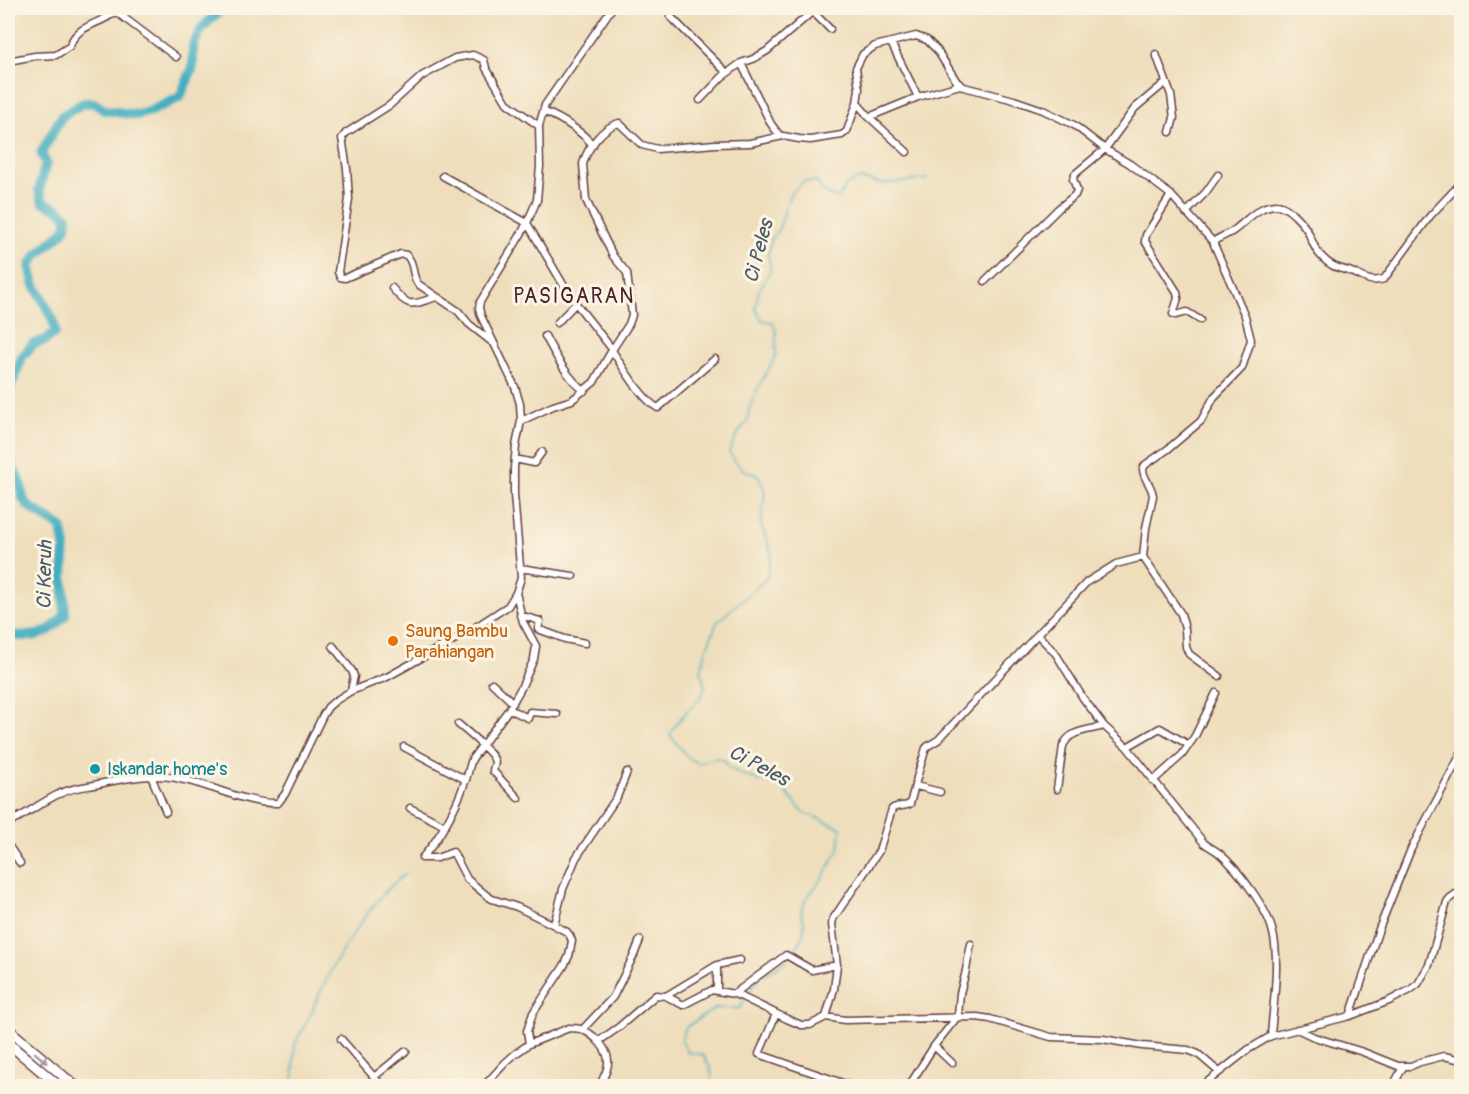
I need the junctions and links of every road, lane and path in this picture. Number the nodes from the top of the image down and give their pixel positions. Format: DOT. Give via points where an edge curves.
graph roads {
  1 [pos="612,8"];
  2 [pos="115,9"];
  3 [pos="811,9"];
  4 [pos="670,16"];
  5 [pos="830,29"];
  6 [pos="891,43"];
  7 [pos="1156,54"];
  8 [pos="176,57"];
  9 [pos="8,61"];
  10 [pos="741,63"];
  11 [pos="727,73"];
  12 [pos="1166,81"];
  13 [pos="960,85"];
  14 [pos="918,97"];
  15 [pos="700,100"];
  16 [pos="857,103"];
  17 [pos="543,111"];
  18 [pos="869,117"];
  19 [pos="539,126"];
  20 [pos="1170,132"];
  21 [pos="780,136"];
  22 [pos="593,145"];
  23 [pos="1105,149"];
  24 [pos="906,152"];
  25 [pos="1218,174"];
  26 [pos="443,176"];
  27 [pos="1461,182"];
  28 [pos="1171,195"];
  29 [pos="1186,213"];
  30 [pos="527,224"];
  31 [pos="1213,242"];
  32 [pos="985,280"];
  33 [pos="392,288"];
  34 [pos="437,297"];
  35 [pos="576,303"];
  36 [pos="1200,320"];
  37 [pos="557,323"];
  38 [pos="545,336"];
  39 [pos="494,343"];
  40 [pos="612,349"];
  41 [pos="715,359"];
  42 [pos="584,391"];
  43 [pos="521,421"];
  44 [pos="542,452"];
  45 [pos="515,459"];
  46 [pos="1143,557"];
  47 [pos="520,568"];
  48 [pos="573,576"];
  49 [pos="516,593"];
  50 [pos="520,615"];
  51 [pos="1038,635"];
  52 [pos="585,643"];
  53 [pos="333,646"];
  54 [pos="1219,676"];
  55 [pos="492,683"];
  56 [pos="351,691"];
  57 [pos="1216,693"];
  58 [pos="513,702"];
  59 [pos="509,709"];
  60 [pos="557,714"];
  61 [pos="458,724"];
  62 [pos="1104,726"];
  63 [pos="1189,745"];
  64 [pos="482,746"];
  65 [pos="404,747"];
  66 [pos="1127,747"];
  67 [pos="1461,752"];
  68 [pos="627,772"];
  69 [pos="151,776"];
  70 [pos="466,780"];
  71 [pos="1154,781"];
  72 [pos="916,786"];
  73 [pos="1057,789"];
  74 [pos="940,792"];
  75 [pos="518,798"];
  76 [pos="410,808"];
  77 [pos="166,812"];
  78 [pos="8,823"];
  79 [pos="445,826"];
  80 [pos="8,845"];
  81 [pos="20,863"];
  82 [pos="1461,890"];
  83 [pos="554,925"];
  84 [pos="640,940"];
  85 [pos="971,944"];
  86 [pos="740,960"];
  87 [pos="717,965"];
  88 [pos="837,966"];
  89 [pos="717,990"];
  90 [pos="734,994"];
  91 [pos="666,996"];
  92 [pos="776,1014"];
  93 [pos="958,1016"];
  94 [pos="1350,1016"];
  95 [pos="826,1017"];
  96 [pos="8,1029"];
  97 [pos="583,1029"];
  98 [pos="1297,1029"];
  99 [pos="1271,1036"];
  100 [pos="341,1039"];
  101 [pos="599,1041"];
  102 [pos="8,1043"];
  103 [pos="529,1044"];
  104 [pos="934,1046"];
  105 [pos="406,1051"];
  106 [pos="1461,1060"];
  107 [pos="952,1063"];
  108 [pos="1403,1067"];
  109 [pos="1219,1072"];
  110 [pos="374,1077"];
  111 [pos="826,1078"];
  112 [pos="59,1086"];
  113 [pos="75,1086"];
  114 [pos="382,1086"];
  115 [pos="484,1086"];
  116 [pos="600,1086"];
  117 [pos="822,1086"];
  118 [pos="851,1086"];
  119 [pos="909,1086"];
  120 [pos="1202,1086"];
  121 [pos="1393,1086"];
  1 -- 17 [label="street"];
  2 -- 8 [label="street"];
  2 -- 9 [label="street" via="72,38 70,46 56,55"];
  3 -- 5 [label="street"];
  3 -- 10 [label="street" via="767,51"];
  4 -- 11 [label="street"];
  6 -- 13 [label="street" via="916,36 927,40"];
  6 -- 14 [label="street"];
  6 -- 16 [label="street" via="875,46 863,54 856,68"];
  7 -- 12 [label="street"];
  10 -- 11 [label="street"];
  10 -- 21 [label="street"];
  11 -- 15 [label="street"];
  12 -- 20 [label="street" via="1174,118"];
  12 -- 23 [label="street" via="1135,108"];
  13 -- 14 [label="street"];
  13 -- 23 [label="street" via="1043,110 1074,125"];
  14 -- 18 [label="street"];
  16 -- 18 [label="street"];
  16 -- 21 [label="street" via="842,135 810,140"];
  17 -- 19 [label="street"];
  17 -- 22 [label="street" via="581,132"];
  18 -- 24 [label="street"];
  19 -- 30 [label="street" via="538,194"];
  19 -- 34 [label="street" via="507,103 484,60 473,55 455,58 426,73 390,105 343,136 349,203 338,274 345,278 404,254 410,258 416,282"];
  21 -- 22 [label="street" via="762,142 657,149 642,145 617,123"];
  22 -- 40 [label="street" via="583,164 586,200 613,256 627,273 632,315"];
  23 -- 28 [label="street"];
  23 -- 32 [label="street" via="1075,174 1075,195"];
  25 -- 29 [label="street"];
  26 -- 30 [label="street"];
  27 -- 31 [label="street" via="1380,281 1335,267 1321,256 1307,231 1282,206 1263,208"];
  28 -- 29 [label="street"];
  28 -- 36 [label="street" via="1145,241 1177,292 1173,314 1187,312"];
  29 -- 31 [label="street"];
  30 -- 35 [label="street"];
  30 -- 39 [label="street" via="480,302 481,316"];
  31 -- 46 [label="street" via="1245,316 1251,340 1242,368 1214,397 1201,421 1143,469 1143,476 1153,490"];
  33 -- 34 [label="street" via="411,304"];
  34 -- 39 [label="street"];
  35 -- 37 [label="street"];
  35 -- 40 [label="street"];
  38 -- 42 [label="street" via="561,366"];
  39 -- 43 [label="street" via="518,395"];
  40 -- 41 [label="street" via="624,370 658,408"];
  40 -- 42 [label="street" via="594,382"];
  42 -- 43 [label="street"];
  43 -- 45 [label="street"];
  44 -- 45 [label="street" via="534,463"];
  45 -- 47 [label="street"];
  46 -- 51 [label="street" via="1116,564 1094,576"];
  46 -- 54 [label="street" via="1181,614 1189,654"];
  47 -- 48 [label="street"];
  47 -- 49 [label="street"];
  49 -- 50 [label="street"];
  49 -- 56 [label="street" via="508,606 464,635"];
  50 -- 52 [label="street" via="540,621 538,629"];
  50 -- 58 [label="street" via="536,651"];
  51 -- 62 [label="street" via="1056,654"];
  51 -- 72 [label="street" via="928,746"];
  53 -- 56 [label="street" via="354,676"];
  55 -- 58 [label="street"];
  56 -- 69 [label="street" via="328,707 278,803 254,800 180,778"];
  57 -- 63 [label="street"];
  58 -- 59 [label="street"];
  59 -- 60 [label="street" via="528,718 530,712"];
  59 -- 64 [label="street"];
  61 -- 64 [label="street"];
  62 -- 66 [label="street"];
  62 -- 73 [label="street" via="1074,733 1065,741"];
  63 -- 66 [label="street" via="1160,728"];
  63 -- 71 [label="street"];
  64 -- 70 [label="street" via="468,767"];
  64 -- 75 [label="street" via="494,760 494,772"];
  65 -- 70 [label="street"];
  66 -- 71 [label="street"];
  67 -- 94 [label="street" via="1411,849"];
  68 -- 83 [label="street" via="617,797 576,858 562,889"];
  69 -- 77 [label="street"];
  69 -- 78 [label="street" via="68,790"];
  70 -- 79 [label="street"];
  71 -- 99 [label="street" via="1204,843 1233,867 1269,920 1276,959"];
  72 -- 74 [label="street"];
  72 -- 88 [label="street" via="910,804 892,809 879,851 833,919"];
  76 -- 79 [label="street"];
  79 -- 83 [label="street" via="422,858 453,852 467,879 486,895"];
  80 -- 81 [label="street"];
  82 -- 94 [label="street" via="1447,903 1430,965 1418,984 1389,1001"];
  83 -- 103 [label="street" via="567,932 572,941 564,966 533,1013 527,1031"];
  84 -- 97 [label="street" via="613,997"];
  85 -- 93 [label="street"];
  86 -- 87 [label="street"];
  87 -- 89 [label="street"];
  87 -- 91 [label="street"];
  88 -- 90 [label="street" via="812,970 784,956"];
  88 -- 95 [label="street"];
  89 -- 90 [label="street"];
  89 -- 91 [label="street" via="683,1005"];
  90 -- 92 [label="street"];
  91 -- 101 [label="street" via="656,995"];
  92 -- 95 [label="street" via="801,1025"];
  92 -- 111 [label="street" via="759,1054"];
  93 -- 95 [label="street" via="887,1020"];
  93 -- 104 [label="street"];
  93 -- 109 [label="street" via="990,1019 1051,1037 1188,1050"];
  94 -- 98 [label="street"];
  96 -- 113 [label="highway, one-way"];
  97 -- 101 [label="street"];
  97 -- 103 [label="street" via="569,1028"];
  98 -- 99 [label="street"];
  98 -- 108 [label="street"];
  99 -- 109 [label="street"];
  100 -- 110 [label="street"];
  101 -- 116 [label="street" via="609,1062"];
  102 -- 112 [label="highway"];
  103 -- 115 [label="street"];
  104 -- 107 [label="street"];
  104 -- 119 [label="street"];
  105 -- 110 [label="street"];
  106 -- 108 [label="street" via="1444,1056"];
  108 -- 121 [label="street"];
  109 -- 120 [label="street"];
  110 -- 114 [label="street"];
  111 -- 117 [label="street"];
  111 -- 118 [label="street"];
}
